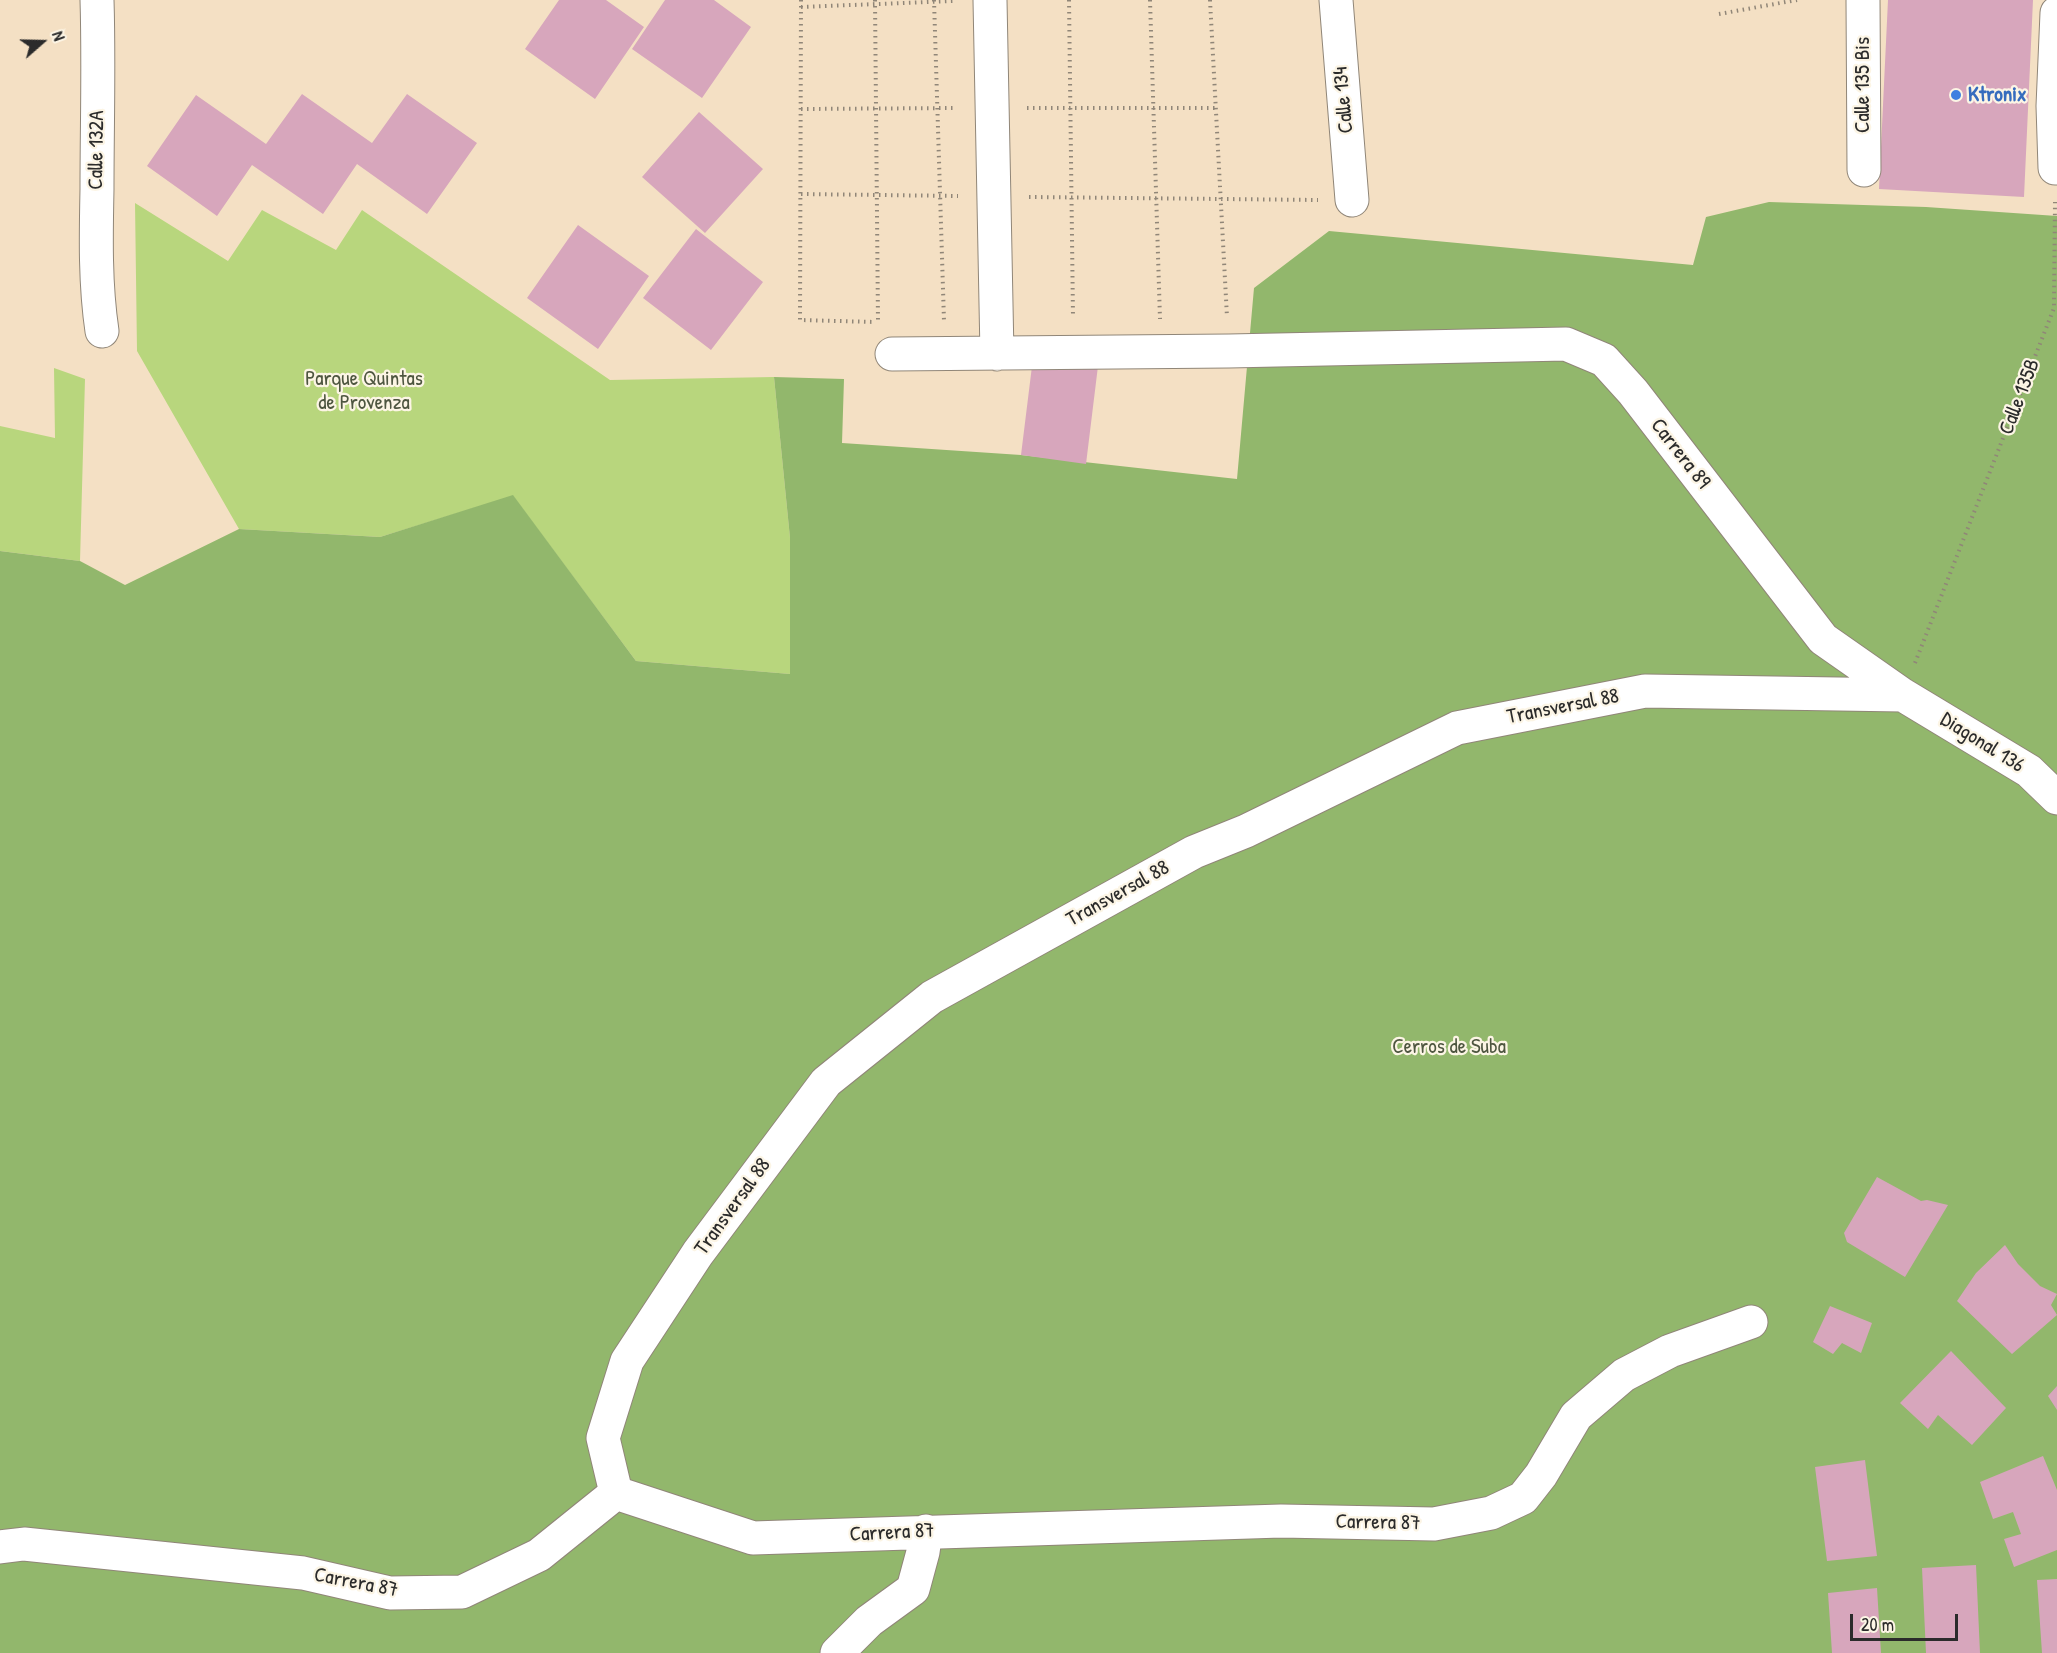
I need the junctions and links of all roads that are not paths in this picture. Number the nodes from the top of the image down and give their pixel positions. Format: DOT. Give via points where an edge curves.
graph roads {
  1 [pos="97,0"];
  2 [pos="990,0"];
  3 [pos="1336,0"];
  4 [pos="1863,0"];
  5 [pos="2057,13"];
  6 [pos="2055,168"];
  7 [pos="1864,170"];
  8 [pos="1352,200"];
  9 [pos="100,315"];
  10 [pos="892,354"];
  11 [pos="997,354"];
  12 [pos="1903,695"];
  13 [pos="2057,798"];
  14 [pos="1751,1322"];
  15 [pos="616,1493"];
  16 [pos="926,1531"];
  17 [pos="0,1547"];
  18 [pos="837,1653"];
  1 -- 9 [label="street, Calle 132A"];
  2 -- 11 [label="street"];
  3 -- 8 [label="street, Calle 134"];
  4 -- 7 [label="street, Calle 135 Bis"];
  5 -- 6 [label="street"];
  10 -- 11 [label="street, Carrera 89"];
  11 -- 12 [label="street, Carrera 89" via="1566,344 1604,360 1633,392 1823,639"];
  12 -- 13 [label="street, Diagonal 136" via="2029,771"];
  12 -- 15 [label="street, Transversal 88" via="1645,691 1457,729 1246,831 1194,852 932,997 826,1082 698,1253 627,1361 603,1438"];
  14 -- 16 [label="street, Carrera 87" via="1670,1351 1624,1375 1576,1416 1523,1498 1491,1513 1434,1524 1281,1521"];
  15 -- 16 [label="street, Carrera 87" via="753,1538"];
  15 -- 17 [label="street, Carrera 87" via="539,1555 462,1592 390,1593 303,1573 24,1545"];
  16 -- 18 [label="street" via="912,1589"];
}
